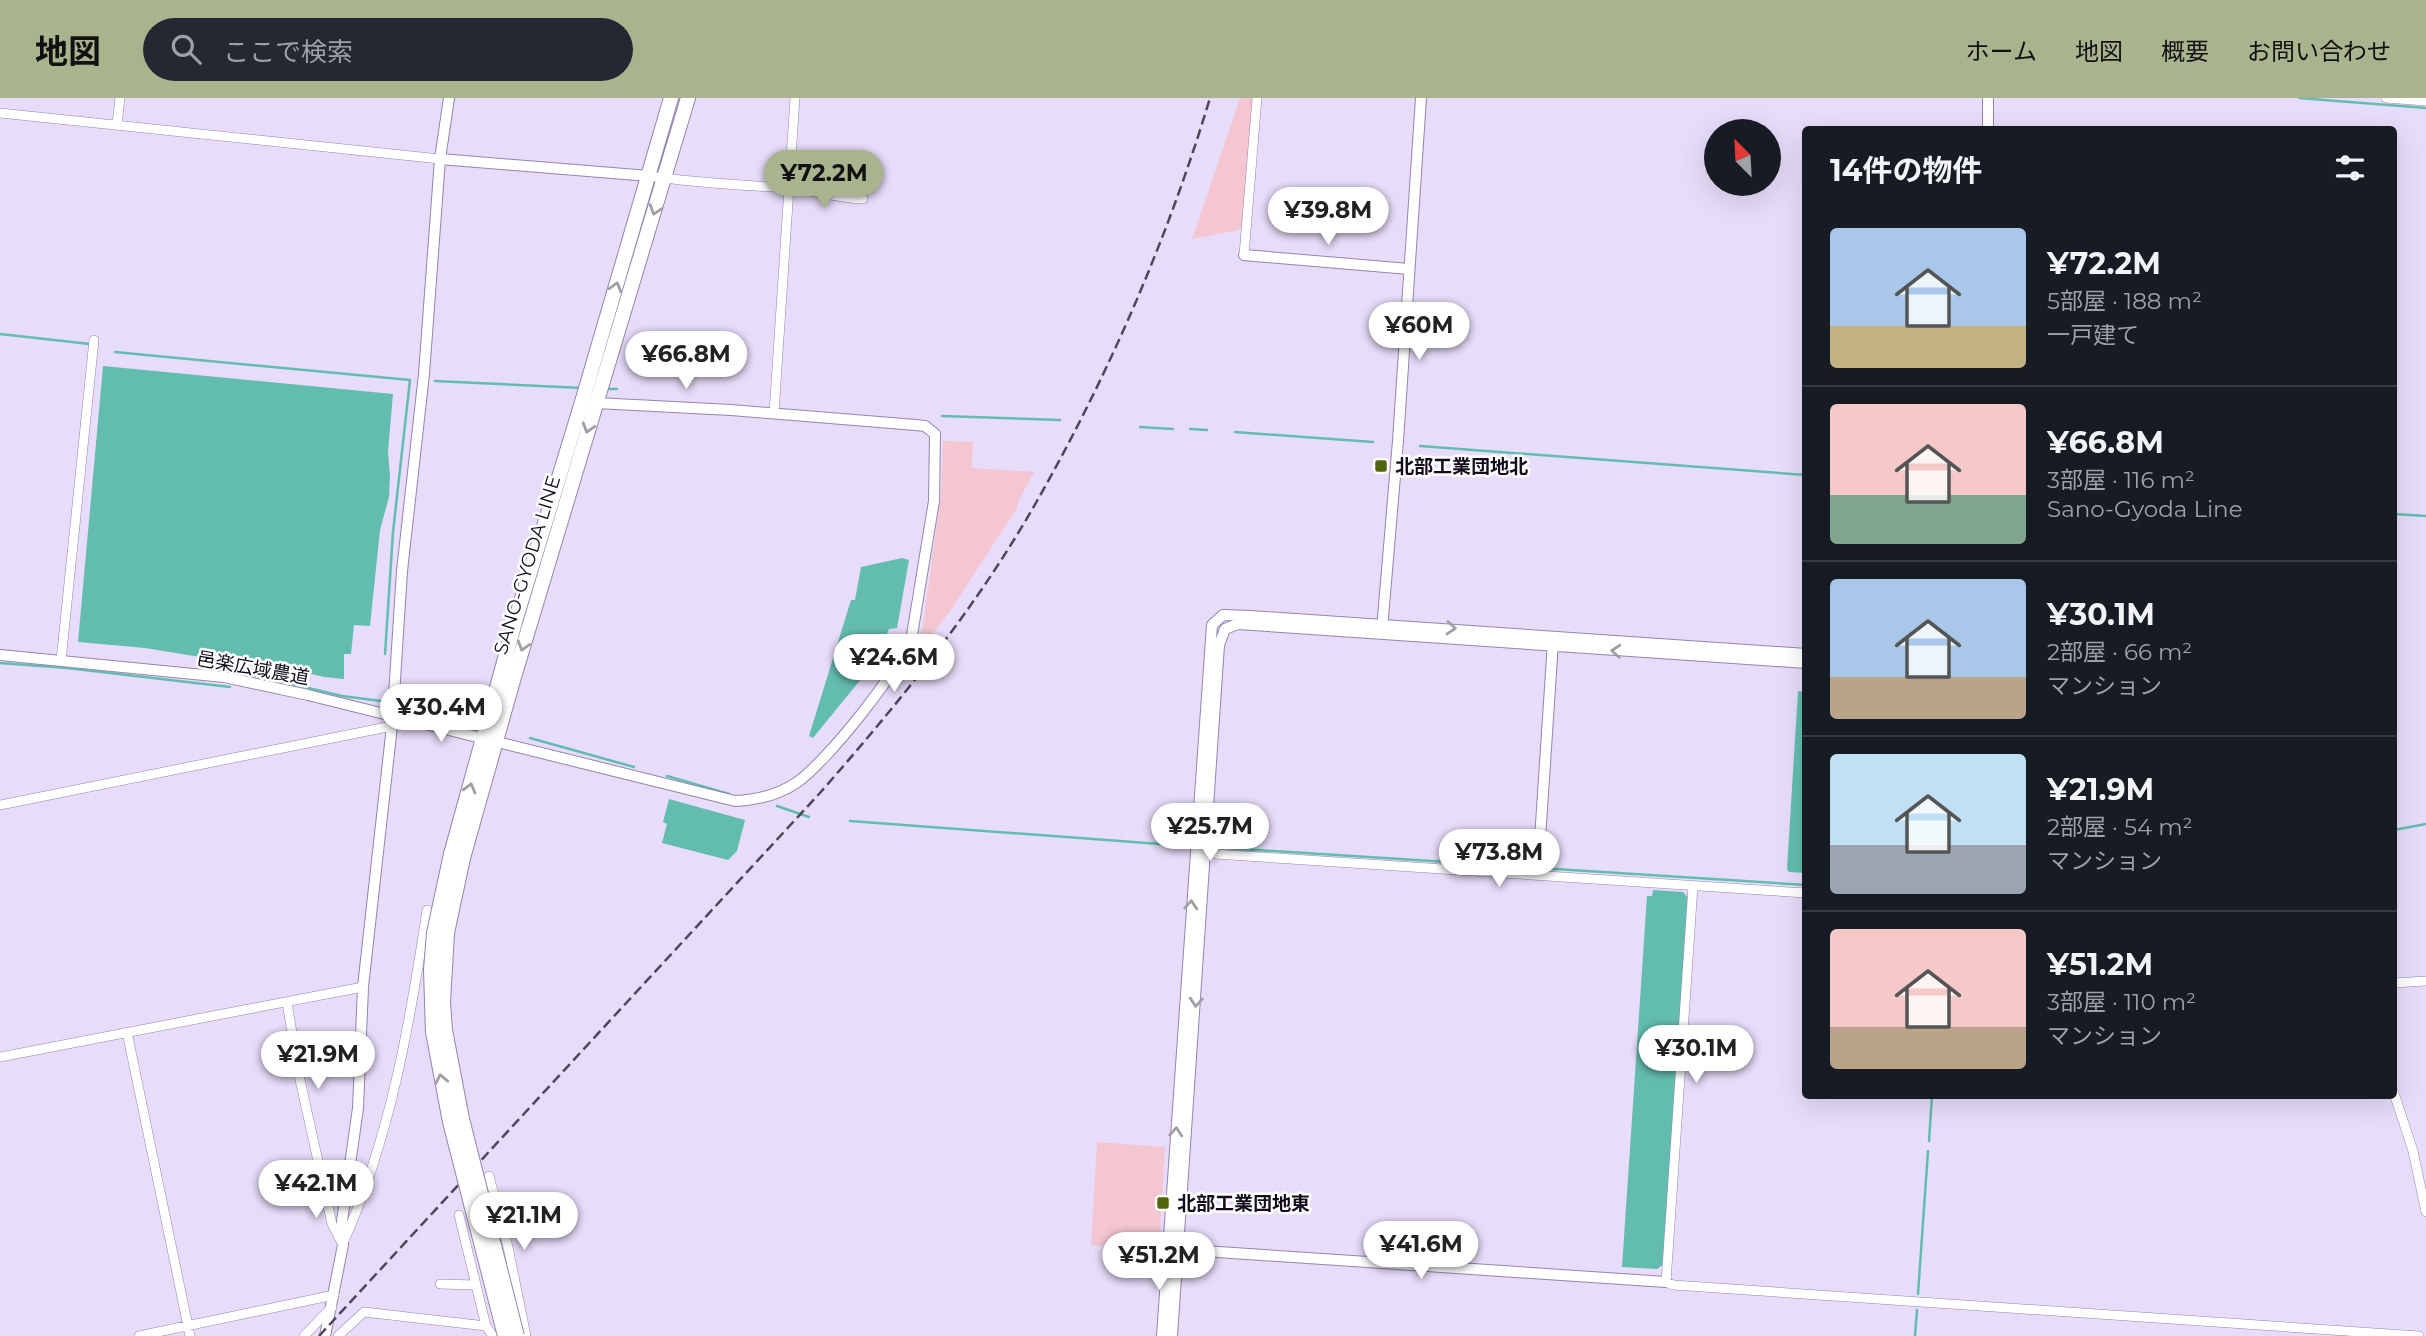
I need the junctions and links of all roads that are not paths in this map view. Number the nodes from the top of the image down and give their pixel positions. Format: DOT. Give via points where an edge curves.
graph roads {
  1 [pos="120,98"];
  2 [pos="449,98"];
  3 [pos="671,98"];
  4 [pos="688,98"];
  5 [pos="795,98"];
  6 [pos="1257,98"];
  7 [pos="1421,98"];
  8 [pos="1988,98"];
  9 [pos="2386,98"];
  10 [pos="2426,101"];
  11 [pos="0,113"];
  12 [pos="117,125"];
  13 [pos="1988,126"];
  14 [pos="440,159"];
  15 [pos="649,176"];
  16 [pos="665,178"];
  17 [pos="790,188"];
  18 [pos="863,199"];
  19 [pos="1244,256"];
  20 [pos="1409,269"];
  21 [pos="94,340"];
  22 [pos="596,403"];
  23 [pos="774,413"];
  24 [pos="1382,629"];
  25 [pos="1553,641"];
  26 [pos="1802,654"];
  27 [pos="0,655"];
  28 [pos="61,661"];
  29 [pos="1802,663"];
  30 [pos="393,721"];
  31 [pos="490,740"];
  32 [pos="0,805"];
  33 [pos="1200,853"];
  34 [pos="1538,854"];
  35 [pos="457,856"];
  36 [pos="1693,886"];
  37 [pos="1802,894"];
  38 [pos="428,911"];
  39 [pos="2426,981"];
  40 [pos="2397,984"];
  41 [pos="363,987"];
  42 [pos="287,1003"];
  43 [pos="127,1032"];
  44 [pos="0,1057"];
  45 [pos="2396,1099"];
  46 [pos="489,1176"];
  47 [pos="2426,1212"];
  48 [pos="458,1215"];
  49 [pos="343,1245"];
  50 [pos="1173,1249"];
  51 [pos="1666,1282"];
  52 [pos="440,1284"];
  53 [pos="476,1286"];
  54 [pos="334,1295"];
  55 [pos="332,1307"];
  56 [pos="486,1326"];
  57 [pos="189,1331"];
  58 [pos="139,1336"];
  59 [pos="304,1336"];
  60 [pos="325,1336"];
  61 [pos="338,1336"];
  62 [pos="493,1336"];
  63 [pos="505,1336"];
  64 [pos="517,1336"];
  65 [pos="526,1336"];
  66 [pos="1162,1336"];
  67 [pos="1172,1336"];
  68 [pos="2419,1336"];
  1 -- 12 [label="street"];
  2 -- 14 [label="street"];
  3 -- 15 [label="main road, SANO-GYODA LINE"];
  4 -- 16 [label="main road, SANO-GYODA LINE"];
  5 -- 17 [label="street"];
  6 -- 19 [label="street"];
  7 -- 20 [label="street"];
  8 -- 13 [label="street"];
  9 -- 10 [label="street"];
  11 -- 12 [label="street"];
  12 -- 14 [label="street"];
  14 -- 15 [label="street"];
  14 -- 30 [label="street" via="424,374 402,571"];
  15 -- 16 [label="street"];
  31 -- 15 [label="main road, SANO-GYODA LINE, one-way" via="517,615"];
  16 -- 17 [label="street"];
  16 -- 22 [label="main road, SANO-GYODA LINE, one-way"];
  17 -- 18 [label="street"];
  17 -- 23 [label="street"];
  19 -- 20 [label="street"];
  20 -- 24 [label="street"];
  21 -- 28 [label="street"];
  22 -- 23 [label="street, 邑楽広域農道"];
  22 -- 31 [label="main road, SANO-GYODA LINE, one-way"];
  23 -- 31 [label="street, 邑楽広域農道" via="925,426 936,439 934,501 910,641 832,748 795,784 772,795 735,802"];
  24 -- 25 [label="street"];
  24 -- 33 [label="street" via="1229,615 1212,625"];
  25 -- 26 [label="street"];
  29 -- 25 [label="street, one-way"];
  25 -- 34 [label="street"];
  27 -- 28 [label="street, 邑楽広域農道"];
  28 -- 30 [label="street, 邑楽広域農道" via="224,677"];
  30 -- 31 [label="street, 邑楽広域農道"];
  30 -- 32 [label="street"];
  30 -- 41 [label="street"];
  31 -- 35 [label="main road, SANO-GYODA LINE"];
  33 -- 36 [label="street"];
  33 -- 50 [label="street"];
  63 -- 35 [label="main road, SANO-GYODA LINE, one-way, bridge" via="450,1122 433,1032 435,933"];
  35 -- 64 [label="main road, SANO-GYODA LINE, bridge" via="447,933 445,1030 462,1119"];
  36 -- 37 [label="street"];
  36 -- 51 [label="street"];
  38 -- 49 [label="street" via="402,1055 363,1200"];
  39 -- 40 [label="street"];
  41 -- 42 [label="street"];
  41 -- 49 [label="street" via="358,1108 342,1221"];
  42 -- 43 [label="street"];
  42 -- 49 [label="street" via="332,1224"];
  43 -- 44 [label="street"];
  43 -- 57 [label="street"];
  45 -- 47 [label="street"];
  46 -- 65 [label="street"];
  48 -- 53 [label="street"];
  49 -- 54 [label="street"];
  50 -- 51 [label="street"];
  50 -- 66 [label="street"];
  50 -- 67 [label="street"];
  51 -- 68 [label="street"];
  52 -- 53 [label="street"];
  53 -- 56 [label="street"];
  54 -- 55 [label="street"];
  54 -- 57 [label="street"];
  55 -- 59 [label="street"];
  55 -- 60 [label="street"];
  56 -- 61 [label="street" via="364,1312"];
  56 -- 62 [label="street"];
  57 -- 58 [label="street"];
}
